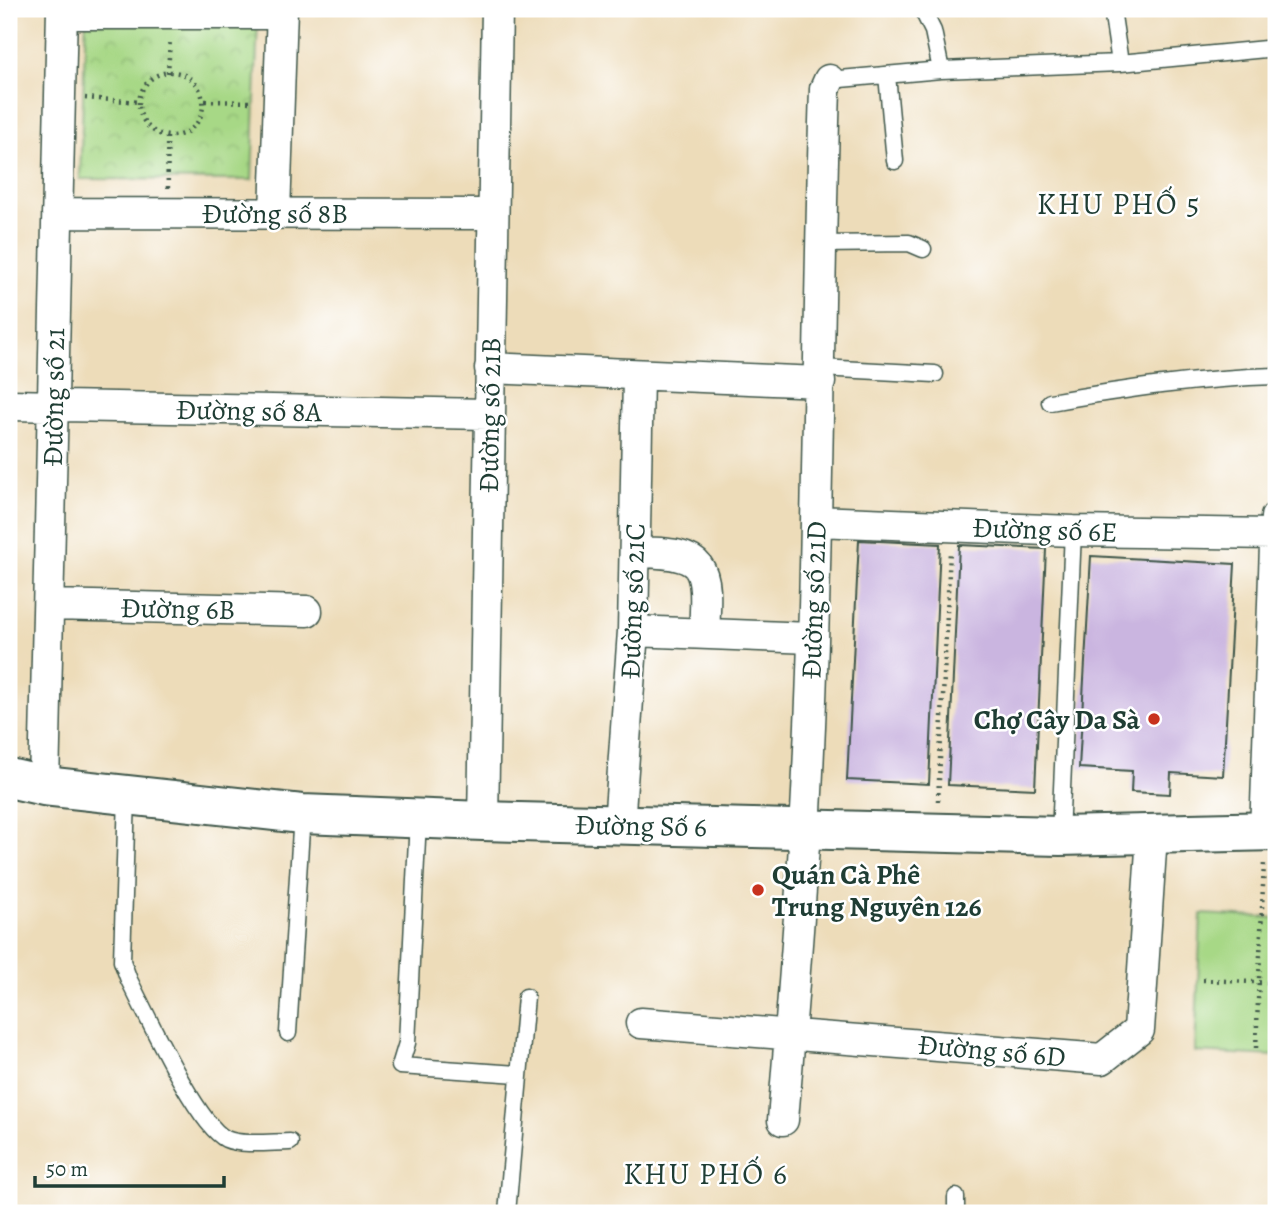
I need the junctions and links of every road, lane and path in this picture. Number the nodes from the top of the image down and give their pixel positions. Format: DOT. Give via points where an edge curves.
graph roads {
  1 [pos="497,9"];
  2 [pos="922,9"];
  3 [pos="1112,9"];
  4 [pos="62,11"];
  5 [pos="281,11"];
  6 [pos="170,29"];
  7 [pos="1276,48"];
  8 [pos="1120,63"];
  9 [pos="941,70"];
  10 [pos="168,73"];
  11 [pos="887,75"];
  12 [pos="829,80"];
  13 [pos="60,97"];
  14 [pos="205,101"];
  15 [pos="140,102"];
  16 [pos="279,103"];
  17 [pos="167,137"];
  18 [pos="895,161"];
  19 [pos="57,213"];
  20 [pos="168,213"];
  21 [pos="275,213"];
  22 [pos="492,214"];
  23 [pos="820,244"];
  24 [pos="923,249"];
  25 [pos="490,368"];
  26 [pos="935,374"];
  27 [pos="820,375"];
  28 [pos="1276,376"];
  29 [pos="638,377"];
  30 [pos="1050,402"];
  31 [pos="9,405"];
  32 [pos="53,407"];
  33 [pos="488,414"];
  34 [pos="816,521"];
  35 [pos="1275,525"];
  36 [pos="1073,531"];
  37 [pos="950,544"];
  38 [pos="635,552"];
  39 [pos="50,605"];
  40 [pos="307,611"];
  41 [pos="633,631"];
  42 [pos="704,633"];
  43 [pos="811,638"];
  44 [pos="27,782"];
  45 [pos="127,793"];
  46 [pos="938,804"];
  47 [pos="302,814"];
  48 [pos="418,818"];
  49 [pos="483,821"];
  50 [pos="619,825"];
  51 [pos="805,828"];
  52 [pos="1271,832"];
  53 [pos="1152,835"];
  54 [pos="1060,836"];
  55 [pos="1203,980"];
  56 [pos="1259,982"];
  57 [pos="1276,983"];
  58 [pos="526,997"];
  59 [pos="641,1023"];
  60 [pos="288,1033"];
  61 [pos="790,1033"];
  62 [pos="1256,1048"];
  63 [pos="518,1074"];
  64 [pos="783,1120"];
  65 [pos="290,1142"];
  66 [pos="507,1213"];
  1 -- 22 [label="street, Đường số 21B"];
  2 -- 9 [label="lane" via="933,31"];
  3 -- 8 [label="lane"];
  4 -- 5 [label="street"];
  4 -- 13 [label="street, Đường số 21"];
  5 -- 16 [label="street"];
  6 -- 10 [label="path"];
  7 -- 8 [label="lane"];
  8 -- 9 [label="lane"];
  9 -- 11 [label="lane"];
  10 -- 14 [label="path" via="193,80"];
  10 -- 15 [label="path" via="155,76 141,91"];
  11 -- 12 [label="lane"];
  11 -- 18 [label="lane"];
  12 -- 23 [label="street, Đường số 21D" via="825,89"];
  13 -- 15 [label="path"];
  13 -- 19 [label="street, Đường số 21"];
  14 -- 16 [label="path"];
  14 -- 17 [label="path" via="201,118 187,133"];
  15 -- 17 [label="path" via="138,111 149,129"];
  16 -- 21 [label="street"];
  17 -- 20 [label="path"];
  19 -- 20 [label="street, Đường số 8B"];
  19 -- 32 [label="street, Đường số 21"];
  20 -- 21 [label="street, Đường số 8B"];
  21 -- 22 [label="street, Đường số 8B"];
  22 -- 25 [label="street, Đường số 21B"];
  23 -- 24 [label="lane" via="909,243"];
  23 -- 27 [label="street, Đường số 21D"];
  25 -- 29 [label="street"];
  25 -- 33 [label="street, Đường số 21B"];
  26 -- 27 [label="lane"];
  27 -- 29 [label="street"];
  27 -- 34 [label="street, Đường số 21D"];
  28 -- 30 [label="lane" via="1126,389"];
  29 -- 38 [label="street, Đường số 21C"];
  31 -- 32 [label="street, Đường số 8A"];
  32 -- 33 [label="street, Đường số 8A"];
  32 -- 39 [label="street, Đường số 21"];
  33 -- 49 [label="street, Đường số 21B"];
  34 -- 36 [label="street, Đường số 6E"];
  34 -- 43 [label="street, Đường số 21D"];
  35 -- 36 [label="street, Đường số 6E"];
  35 -- 52 [label="street"];
  36 -- 54 [label="lane"];
  37 -- 46 [label="path"];
  38 -- 41 [label="street, Đường số 21C"];
  38 -- 42 [label="street" via="673,552 695,563 706,586"];
  39 -- 40 [label="street, Đường 6B"];
  39 -- 44 [label="street, Đường số 21"];
  41 -- 42 [label="street"];
  41 -- 50 [label="street, Đường số 21C"];
  42 -- 43 [label="street"];
  43 -- 51 [label="street, Đường số 21D"];
  44 -- 45 [label="street, Đường Số 6"];
  45 -- 47 [label="street, Đường Số 6"];
  45 -- 65 [label="lane" via="122,961 129,980 196,1106 212,1127 229,1141"];
  47 -- 48 [label="street, Đường Số 6"];
  47 -- 60 [label="lane"];
  48 -- 49 [label="street, Đường Số 6"];
  48 -- 63 [label="lane" via="407,1043 400,1066"];
  49 -- 50 [label="street, Đường Số 6"];
  50 -- 51 [label="street, Đường Số 6"];
  51 -- 54 [label="street, Đường Số 6"];
  51 -- 61 [label="street, Đường số 21D"];
  52 -- 53 [label="street, Đường Số 6"];
  52 -- 56 [label="path"];
  53 -- 54 [label="street, Đường Số 6"];
  53 -- 61 [label="street, Đường số 6D" via="1139,1030 1102,1059"];
  55 -- 56 [label="path"];
  56 -- 57 [label="path"];
  56 -- 62 [label="path"];
  58 -- 63 [label="lane"];
  59 -- 61 [label="street, Đường số 6D"];
  61 -- 64 [label="street, Đường số 21D"];
  63 -- 66 [label="lane"];
}
